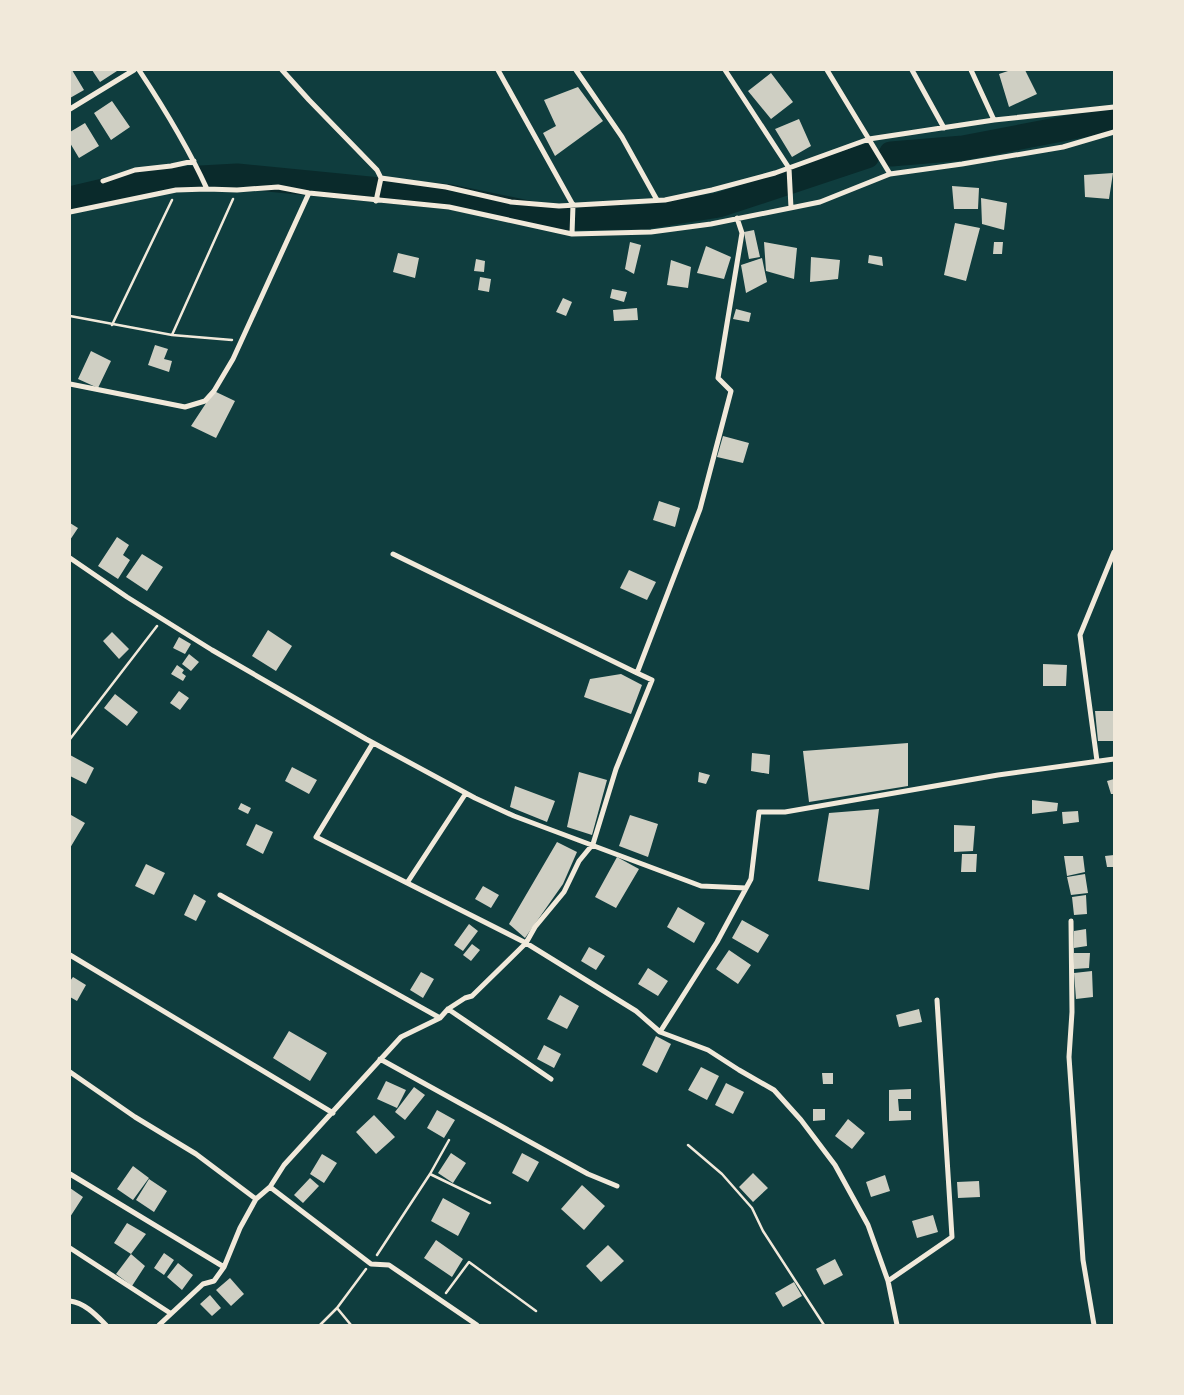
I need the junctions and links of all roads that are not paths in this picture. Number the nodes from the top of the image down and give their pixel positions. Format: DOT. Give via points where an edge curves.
graph roads {
  1 [pos="134,70"];
  2 [pos="139,70"];
  3 [pos="282,70"];
  4 [pos="498,70"];
  5 [pos="576,70"];
  6 [pos="725,70"];
  7 [pos="827,70"];
  8 [pos="912,70"];
  9 [pos="971,70"];
  10 [pos="1114,107"];
  11 [pos="70,108"];
  12 [pos="994,120"];
  13 [pos="944,128"];
  14 [pos="1114,132"];
  15 [pos="869,139"];
  16 [pos="194,161"];
  17 [pos="789,168"];
  18 [pos="890,174"];
  19 [pos="380,178"];
  20 [pos="103,181"];
  21 [pos="207,189"];
  22 [pos="309,193"];
  23 [pos="657,200"];
  24 [pos="376,201"];
  25 [pos="573,205"];
  26 [pos="791,208"];
  27 [pos="70,212"];
  28 [pos="737,218"];
  29 [pos="572,234"];
  30 [pos="70,384"];
  31 [pos="1114,552"];
  32 [pos="393,554"];
  33 [pos="70,558"];
  34 [pos="637,673"];
  35 [pos="373,743"];
  36 [pos="1114,759"];
  37 [pos="1097,761"];
  38 [pos="466,793"];
  39 [pos="592,844"];
  40 [pos="407,883"];
  41 [pos="746,888"];
  42 [pos="220,895"];
  43 [pos="1071,921"];
  44 [pos="526,943"];
  45 [pos="70,955"];
  46 [pos="937,1000"];
  47 [pos="448,1009"];
  48 [pos="440,1018"];
  49 [pos="660,1032"];
  50 [pos="380,1059"];
  51 [pos="70,1072"];
  52 [pos="552,1079"];
  53 [pos="333,1113"];
  54 [pos="70,1174"];
  55 [pos="617,1186"];
  56 [pos="270,1187"];
  57 [pos="256,1199"];
  58 [pos="70,1248"];
  59 [pos="224,1267"];
  60 [pos="888,1281"];
  61 [pos="70,1301"];
  62 [pos="170,1314"];
  63 [pos="106,1325"];
  64 [pos="159,1325"];
  65 [pos="477,1325"];
  66 [pos="897,1325"];
  67 [pos="1094,1325"];
  1 -- 11 [label="street"];
  2 -- 16 [label="street" via="171,118"];
  3 -- 19 [label="street" via="377,170"];
  4 -- 25 [label="street"];
  5 -- 23 [label="street" via="622,137"];
  6 -- 17 [label="street"];
  7 -- 15 [label="street"];
  8 -- 13 [label="street"];
  9 -- 12 [label="street"];
  10 -- 12 [label="street"];
  12 -- 13 [label="street"];
  13 -- 15 [label="street"];
  14 -- 18 [label="street" via="1063,147"];
  15 -- 17 [label="street"];
  15 -- 18 [label="street"];
  16 -- 20 [label="street" via="135,170"];
  16 -- 21 [label="street"];
  17 -- 23 [label="street" via="712,190"];
  17 -- 26 [label="street"];
  18 -- 26 [label="street" via="820,202"];
  19 -- 24 [label="street"];
  19 -- 25 [label="street" via="446,187 511,202"];
  21 -- 22 [label="street" via="278,187"];
  21 -- 27 [label="street" via="176,190"];
  22 -- 24 [label="street"];
  22 -- 30 [label="street" via="233,359 205,401 185,406"];
  23 -- 25 [label="street"];
  24 -- 29 [label="street" via="449,207"];
  25 -- 29 [label="street"];
  26 -- 28 [label="street"];
  28 -- 29 [label="street" via="651,232"];
  28 -- 34 [label="street" via="742,233 718,378 731,391 700,509"];
  31 -- 37 [label="street" via="1080,634"];
  32 -- 34 [label="street"];
  33 -- 35 [label="street" via="163,619"];
  34 -- 39 [label="street" via="652,680 616,769"];
  35 -- 38 [label="street"];
  35 -- 40 [label="street" via="316,837"];
  36 -- 37 [label="street"];
  37 -- 41 [label="street" via="785,812 759,812 751,879"];
  38 -- 39 [label="street" via="514,816"];
  38 -- 40 [label="street"];
  39 -- 41 [label="street" via="701,886"];
  39 -- 44 [label="street" via="579,861 564,892"];
  40 -- 44 [label="street"];
  41 -- 49 [label="street" via="717,942"];
  42 -- 48 [label="street"];
  43 -- 67 [label="street" via="1069,1057 1083,1260"];
  44 -- 47 [label="street" via="472,996"];
  44 -- 49 [label="street" via="636,1011"];
  45 -- 53 [label="street"];
  46 -- 60 [label="street" via="952,1237"];
  47 -- 48 [label="street"];
  47 -- 52 [label="street"];
  48 -- 50 [label="street" via="402,1036"];
  49 -- 60 [label="street" via="708,1050 774,1090 835,1165 868,1225"];
  50 -- 53 [label="street"];
  50 -- 55 [label="street" via="588,1174"];
  51 -- 57 [label="street" via="135,1118 196,1154"];
  53 -- 56 [label="street" via="284,1165"];
  54 -- 59 [label="street"];
  56 -- 57 [label="street"];
  56 -- 65 [label="street" via="371,1264 389,1265"];
  57 -- 59 [label="street"];
  58 -- 62 [label="street"];
  59 -- 62 [label="street" via="214,1280 203,1284"];
  60 -- 66 [label="street"];
  61 -- 63 [label="street" via="92,1311"];
  62 -- 64 [label="street"];
}
